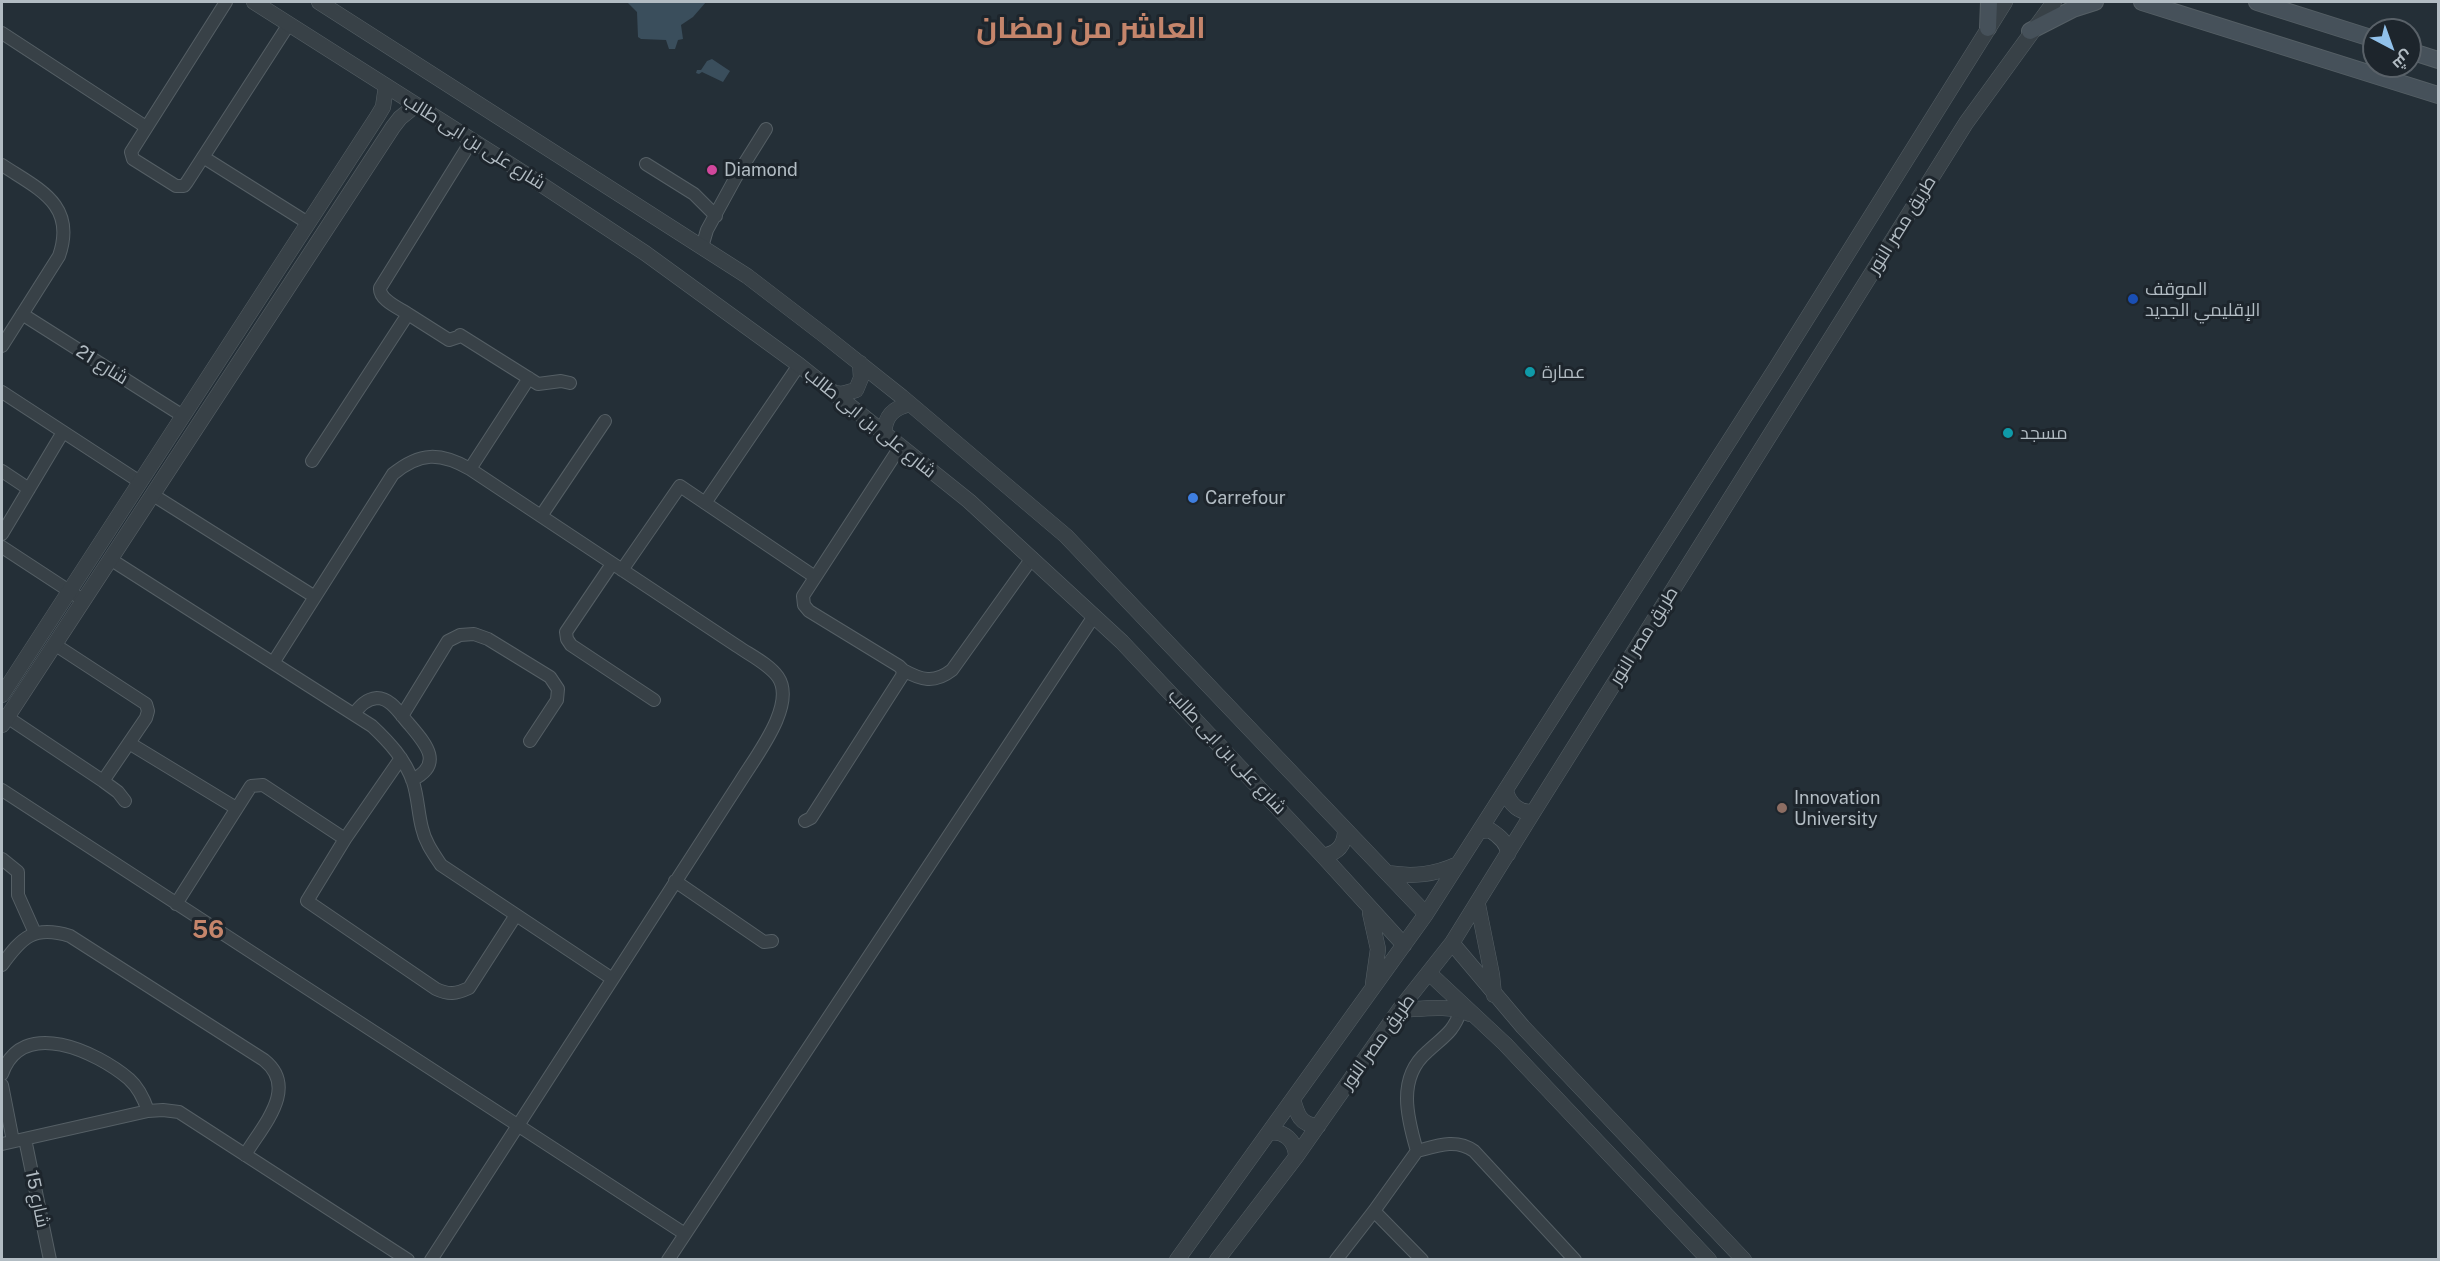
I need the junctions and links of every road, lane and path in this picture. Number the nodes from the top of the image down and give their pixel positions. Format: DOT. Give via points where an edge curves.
graph roads {
  1 [pos="226,2"];
  2 [pos="319,2"];
  3 [pos="1989,2"];
  4 [pos="2005,2"];
  5 [pos="2054,2"];
  6 [pos="2095,2"];
  7 [pos="2142,2"];
  8 [pos="2257,2"];
  9 [pos="262,4"];
  10 [pos="289,24"];
  11 [pos="1988,28"];
  12 [pos="2030,31"];
  13 [pos="2,33"];
  14 [pos="2362,35"];
  15 [pos="2422,55"];
  16 [pos="2439,60"];
  17 [pos="2362,65"];
  18 [pos="2401,78"];
  19 [pos="386,86"];
  20 [pos="2439,95"];
  21 [pos="416,105"];
  22 [pos="146,126"];
  23 [pos="766,129"];
  24 [pos="472,140"];
  25 [pos="203,157"];
  26 [pos="646,164"];
  27 [pos="2,165"];
  28 [pos="716,216"];
  29 [pos="308,223"];
  30 [pos="702,247"];
  31 [pos="22,314"];
  32 [pos="408,314"];
  33 [pos="2,346"];
  34 [pos="860,363"];
  35 [pos="799,365"];
  36 [pos="529,378"];
  37 [pos="570,383"];
  38 [pos="2,392"];
  39 [pos="833,393"];
  40 [pos="910,404"];
  41 [pos="183,416"];
  42 [pos="605,421"];
  43 [pos="63,432"];
  44 [pos="884,434"];
  45 [pos="900,447"];
  46 [pos="312,461"];
  47 [pos="470,469"];
  48 [pos="2,471"];
  49 [pos="141,481"];
  50 [pos="162,481"];
  51 [pos="29,489"];
  52 [pos="151,496"];
  53 [pos="705,503"];
  54 [pos="541,516"];
  55 [pos="2,530"];
  56 [pos="2,547"];
  57 [pos="1032,558"];
  58 [pos="110,559"];
  59 [pos="617,567"];
  60 [pos="815,577"];
  61 [pos="69,591"];
  62 [pos="315,597"];
  63 [pos="83,600"];
  64 [pos="1094,616"];
  65 [pos="54,644"];
  66 [pos="273,663"];
  67 [pos="903,670"];
  68 [pos="2,695"];
  69 [pos="654,700"];
  70 [pos="354,714"];
  71 [pos="402,716"];
  72 [pos="4,721"];
  73 [pos="530,741"];
  74 [pos="129,743"];
  75 [pos="401,758"];
  76 [pos="412,780"];
  77 [pos="103,781"];
  78 [pos="2,790"];
  79 [pos="1506,791"];
  80 [pos="125,801"];
  81 [pos="236,808"];
  82 [pos="1534,811"];
  83 [pos="806,821"];
  84 [pos="1345,830"];
  85 [pos="1480,831"];
  86 [pos="345,839"];
  87 [pos="1508,854"];
  88 [pos="1323,855"];
  89 [pos="2,859"];
  90 [pos="1458,864"];
  91 [pos="1387,873"];
  92 [pos="675,881"];
  93 [pos="176,904"];
  94 [pos="1478,905"];
  95 [pos="1368,908"];
  96 [pos="1426,914"];
  97 [pos="516,915"];
  98 [pos="35,933"];
  99 [pos="772,941"];
  100 [pos="1452,943"];
  101 [pos="1404,945"];
  102 [pos="2,965"];
  103 [pos="1429,973"];
  104 [pos="611,978"];
  105 [pos="1371,991"];
  106 [pos="1494,995"];
  107 [pos="1399,1010"];
  108 [pos="1468,1013"];
  109 [pos="1523,1027"];
  110 [pos="1505,1044"];
  111 [pos="2,1074"];
  112 [pos="2,1085"];
  113 [pos="1293,1099"];
  114 [pos="148,1111"];
  115 [pos="518,1125"];
  116 [pos="1318,1126"];
  117 [pos="1269,1133"];
  118 [pos="13,1141"];
  119 [pos="1417,1151"];
  120 [pos="245,1155"];
  121 [pos="1296,1156"];
  122 [pos="1374,1211"];
  123 [pos="685,1234"];
  124 [pos="50,1260"];
  125 [pos="408,1260"];
  126 [pos="431,1260"];
  127 [pos="668,1260"];
  128 [pos="1177,1260"];
  129 [pos="1217,1260"];
  130 [pos="1336,1260"];
  131 [pos="1422,1260"];
  132 [pos="1575,1260"];
  133 [pos="1709,1260"];
  134 [pos="1744,1260"];
  1 -- 22 [label="street"];
  2 -- 30 [label="street, شارع على بن ابى طالب"];
  3 -- 11 [label="main road"];
  4 -- 11 [label="street, طريق مصر النور"];
  5 -- 12 [label="street, طريق مصر النور"];
  6 -- 12 [label="main road"];
  7 -- 17 [label="main road"];
  8 -- 14 [label="main road"];
  9 -- 10 [label="street, شارع على بن ابى طالب"];
  10 -- 19 [label="street, شارع على بن ابى طالب"];
  10 -- 25 [label="street"];
  11 -- 79 [label="street, طريق مصر النور"];
  12 -- 82 [label="street, طريق مصر النور" via="1966,123"];
  13 -- 22 [label="street"];
  15 -- 16 [label="main road"];
  18 -- 20 [label="main road"];
  19 -- 21 [label="street, شارع على بن ابى طالب"];
  19 -- 29 [label="street" via="383,107"];
  21 -- 24 [label="street, شارع على بن ابى طالب"];
  21 -- 50 [label="street" via="393,127"];
  22 -- 25 [label="street" via="131,156 176,186 184,186"];
  23 -- 28 [label="street"];
  24 -- 32 [label="street" via="380,288 383,297"];
  24 -- 35 [label="street, شارع على بن ابى طالب" via="645,253"];
  25 -- 29 [label="street"];
  26 -- 28 [label="street" via="694,194"];
  27 -- 31 [label="street" via="46,194 58,207 64,223 65,240 59,255"];
  28 -- 30 [label="street"];
  29 -- 41 [label="street"];
  30 -- 34 [label="street, شارع على بن ابى طالب" via="747,276"];
  31 -- 33 [label="street"];
  31 -- 41 [label="street, شارع 21"];
  32 -- 36 [label="street" via="449,340 459,336"];
  32 -- 46 [label="street"];
  34 -- 39 [label="street" via="861,378 856,390"];
  34 -- 40 [label="street, شارع على بن ابى طالب"];
  35 -- 39 [label="street, شارع على بن ابى طالب"];
  35 -- 53 [label="street"];
  36 -- 37 [label="street" via="538,384"];
  36 -- 47 [label="street"];
  38 -- 43 [label="street"];
  39 -- 44 [label="street, شارع على بن ابى طالب"];
  40 -- 44 [label="street" via="892,412"];
  40 -- 84 [label="street, شارع على بن ابى طالب" via="1066,536"];
  41 -- 49 [label="street"];
  42 -- 54 [label="street"];
  43 -- 49 [label="street"];
  43 -- 51 [label="street"];
  44 -- 45 [label="street, شارع على بن ابى طالب"];
  45 -- 57 [label="street, شارع على بن ابى طالب" via="969,501"];
  45 -- 60 [label="street"];
  47 -- 54 [label="street"];
  47 -- 62 [label="street" via="452,459 435,456 418,459 393,474"];
  48 -- 51 [label="street"];
  49 -- 50 [label="street"];
  49 -- 52 [label="street"];
  49 -- 61 [label="street"];
  50 -- 52 [label="street"];
  51 -- 55 [label="street"];
  52 -- 58 [label="street"];
  52 -- 62 [label="street"];
  53 -- 59 [label="street" via="680,486"];
  53 -- 60 [label="street"];
  54 -- 59 [label="street"];
  56 -- 61 [label="street"];
  57 -- 64 [label="street, شارع على بن ابى طالب"];
  57 -- 67 [label="street" via="952,670 932,680"];
  58 -- 63 [label="street"];
  58 -- 66 [label="street"];
  59 -- 69 [label="street" via="566,632 567,639"];
  59 -- 92 [label="street" via="768,668 783,689 780,715"];
  60 -- 67 [label="street" via="803,596 804,605"];
  61 -- 63 [label="street"];
  61 -- 68 [label="street"];
  62 -- 66 [label="street"];
  63 -- 65 [label="street"];
  64 -- 88 [label="street, شارع على بن ابى طالب"];
  64 -- 123 [label="street"];
  65 -- 72 [label="street"];
  65 -- 74 [label="street" via="146,704 146,718"];
  66 -- 70 [label="street"];
  67 -- 83 [label="street" via="844,768"];
  70 -- 71 [label="street" via="363,702 378,698 390,703"];
  70 -- 75 [label="street" via="388,740"];
  71 -- 73 [label="street" via="448,641 460,634 474,634 550,677 558,689 557,700"];
  71 -- 76 [label="street" via="427,746 430,756 422,775"];
  72 -- 77 [label="street"];
  74 -- 77 [label="street"];
  74 -- 81 [label="street"];
  75 -- 76 [label="street"];
  75 -- 86 [label="street"];
  76 -- 97 [label="street" via="429,848 441,865"];
  77 -- 80 [label="street"];
  78 -- 93 [label="street"];
  79 -- 82 [label="street" via="1516,807"];
  79 -- 85 [label="street, طريق مصر النور"];
  81 -- 86 [label="street" via="250,786 263,785"];
  81 -- 93 [label="street"];
  82 -- 87 [label="street, طريق مصر النور"];
  84 -- 88 [label="street" via="1342,844"];
  84 -- 91 [label="street, شارع على بن ابى طالب"];
  85 -- 87 [label="street" via="1490,830 1498,835"];
  85 -- 90 [label="street, طريق مصر النور"];
  86 -- 97 [label="street" via="307,901 446,994 458,994 469,988"];
  87 -- 94 [label="street, طريق مصر النور"];
  88 -- 95 [label="street, شارع على بن ابى طالب"];
  89 -- 98 [label="street" via="18,872 18,895"];
  90 -- 91 [label="street" via="1423,875"];
  90 -- 96 [label="street, طريق مصر النور"];
  91 -- 96 [label="street, شارع على بن ابى طالب"];
  92 -- 99 [label="street" via="764,942"];
  92 -- 104 [label="street"];
  93 -- 115 [label="street"];
  94 -- 100 [label="street, طريق مصر النور"];
  94 -- 106 [label="street"];
  95 -- 101 [label="street, شارع على بن ابى طالب"];
  95 -- 105 [label="street" via="1378,949"];
  96 -- 101 [label="street, طريق مصر النور"];
  97 -- 104 [label="street"];
  98 -- 102 [label="street" via="19,941"];
  98 -- 120 [label="street" via="53,931 70,936 274,1068 280,1092"];
  100 -- 103 [label="street, طريق مصر النور"];
  100 -- 106 [label="street"];
  101 -- 105 [label="street, طريق مصر النور"];
  103 -- 107 [label="street, طريق مصر النور"];
  103 -- 108 [label="street"];
  104 -- 115 [label="street"];
  105 -- 113 [label="street, طريق مصر النور"];
  106 -- 109 [label="street"];
  107 -- 108 [label="street"];
  107 -- 116 [label="street, طريق مصر النور"];
  108 -- 110 [label="street"];
  108 -- 119 [label="street" via="1413,1066 1407,1106"];
  109 -- 110 [label="street"];
  109 -- 134 [label="street"];
  110 -- 133 [label="street"];
  111 -- 114 [label="street" via="15,1053 42,1042 57,1043 87,1053 128,1078"];
  112 -- 118 [label="street, شارع 15"];
  113 -- 116 [label="street" via="1298,1116 1306,1124"];
  113 -- 117 [label="street, طريق مصر النور"];
  114 -- 118 [label="street"];
  114 -- 120 [label="street" via="179,1112"];
  115 -- 123 [label="street"];
  115 -- 126 [label="street"];
  116 -- 121 [label="street, طريق مصر النور"];
  117 -- 121 [label="street" via="1281,1133 1291,1140"];
  117 -- 128 [label="street, طريق مصر النور"];
  118 -- 124 [label="street, شارع 15"];
  119 -- 122 [label="street"];
  119 -- 132 [label="street" via="1443,1144 1468,1147"];
  120 -- 125 [label="street"];
  121 -- 129 [label="street, طريق مصر النور"];
  122 -- 130 [label="street"];
  122 -- 131 [label="street"];
  123 -- 127 [label="street"];
}
